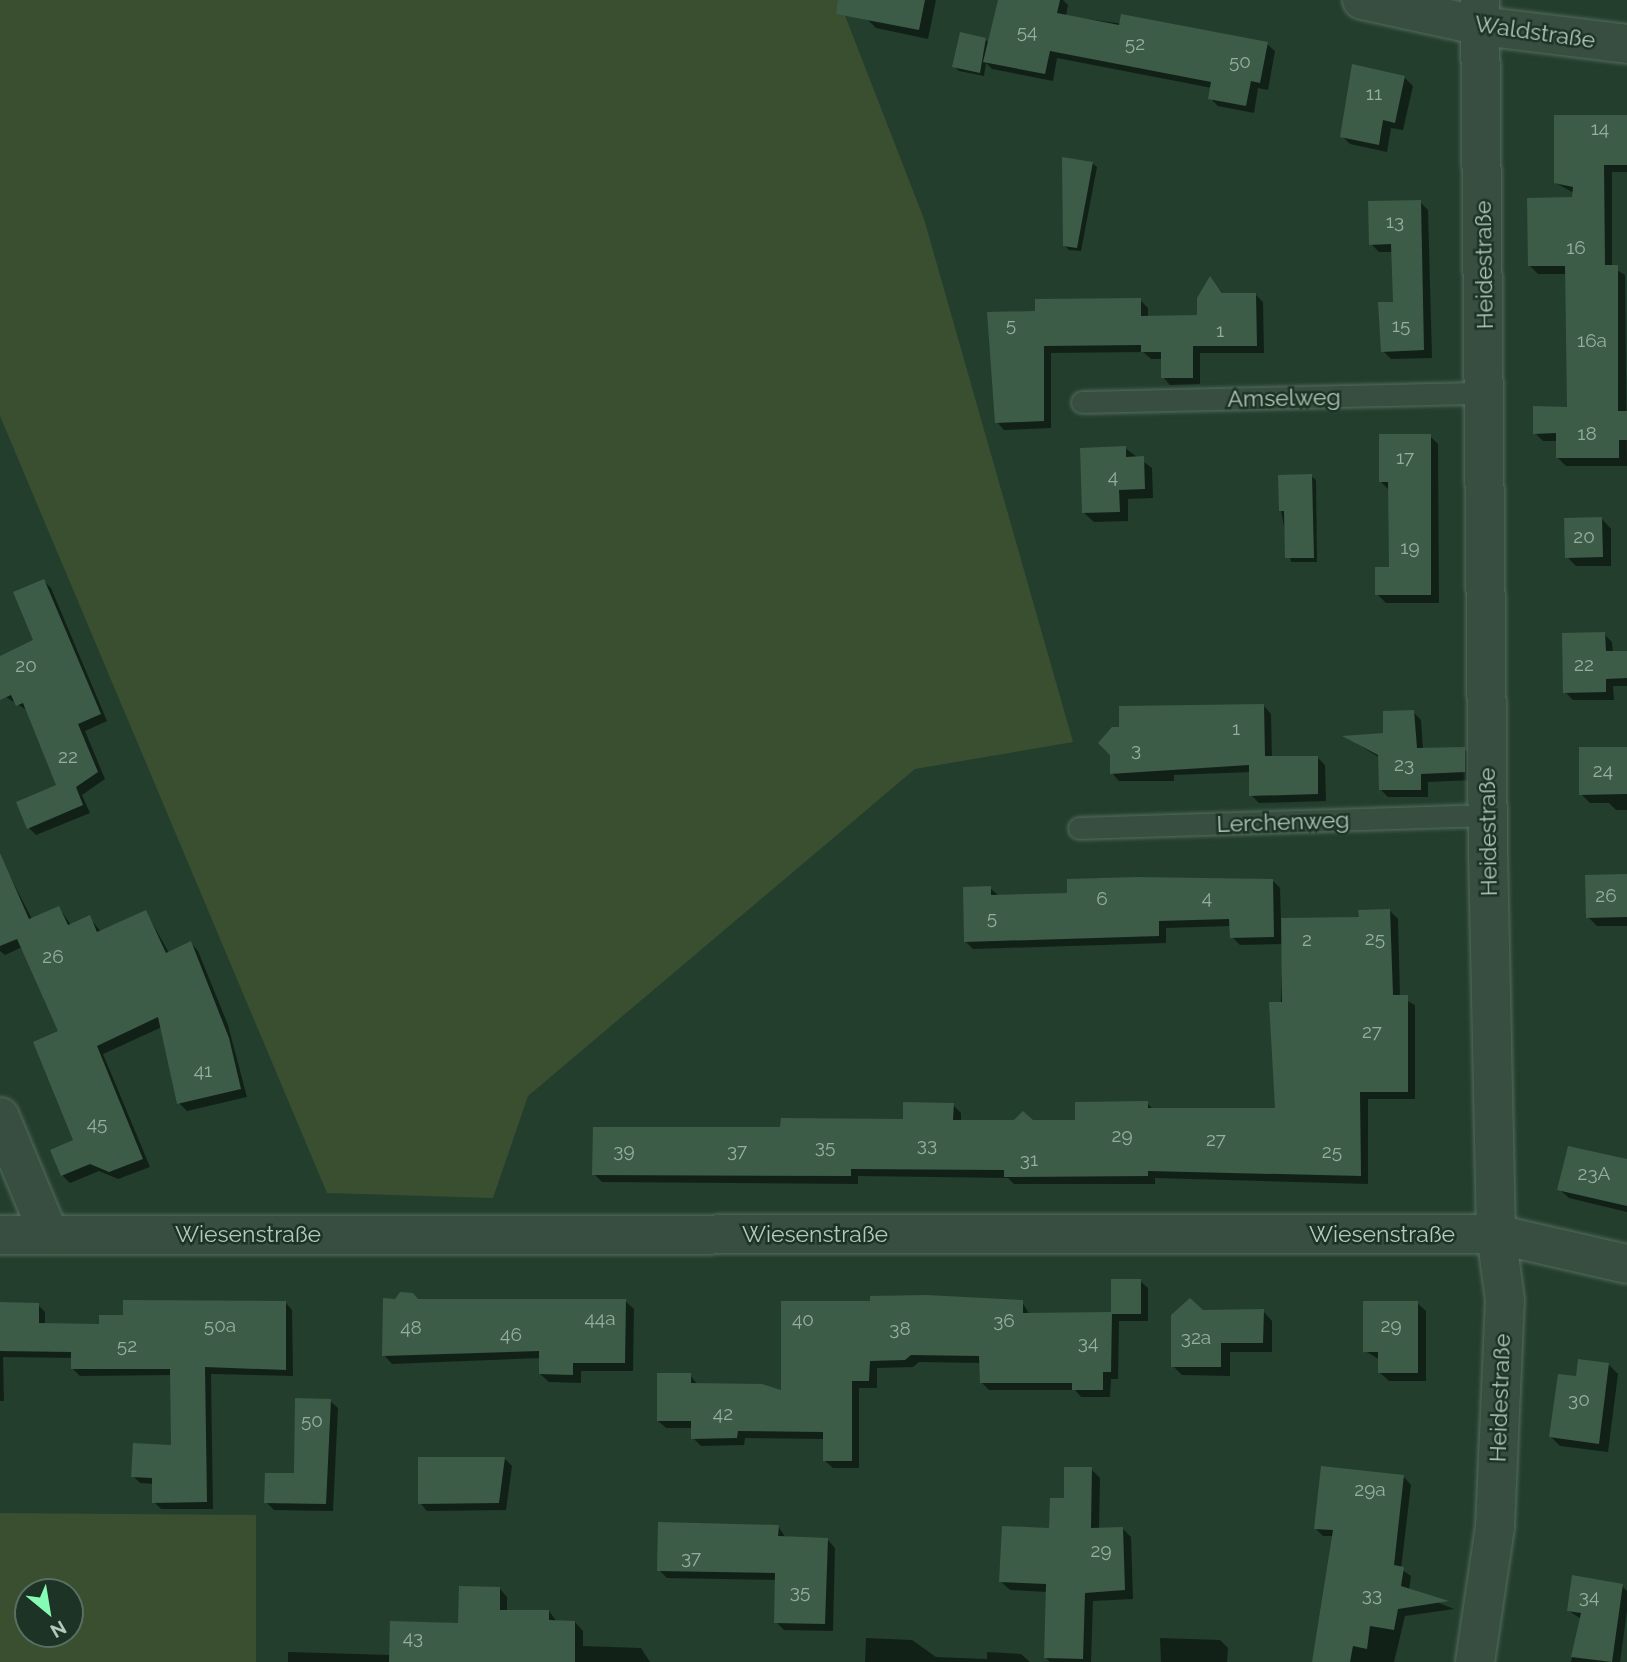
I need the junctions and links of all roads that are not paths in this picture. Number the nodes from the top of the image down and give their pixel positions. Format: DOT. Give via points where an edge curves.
graph roads {
  1 [pos="1362,0"];
  2 [pos="1480,13"];
  3 [pos="1627,44"];
  4 [pos="1485,393"];
  5 [pos="1082,402"];
  6 [pos="1488,816"];
  7 [pos="1079,828"];
  8 [pos="0,1117"];
  9 [pos="1496,1234"];
  10 [pos="0,1235"];
  11 [pos="49,1235"];
  12 [pos="1627,1264"];
  13 [pos="1475,1662"];
  1 -- 2 [label="street, Waldstraße"];
  2 -- 3 [label="street, Waldstraße"];
  2 -- 4 [label="street, Heidestraße"];
  4 -- 5 [label="lane, Amselweg"];
  4 -- 6 [label="street, Heidestraße"];
  6 -- 7 [label="lane, Lerchenweg"];
  6 -- 9 [label="street, Heidestraße"];
  8 -- 11 [label="street"];
  9 -- 11 [label="street, Wiesenstraße"];
  9 -- 12 [label="street, Wiesenstraße"];
  9 -- 13 [label="street, Heidestraße" via="1505,1300 1496,1513"];
  10 -- 11 [label="street, Wiesenstraße"];
}
